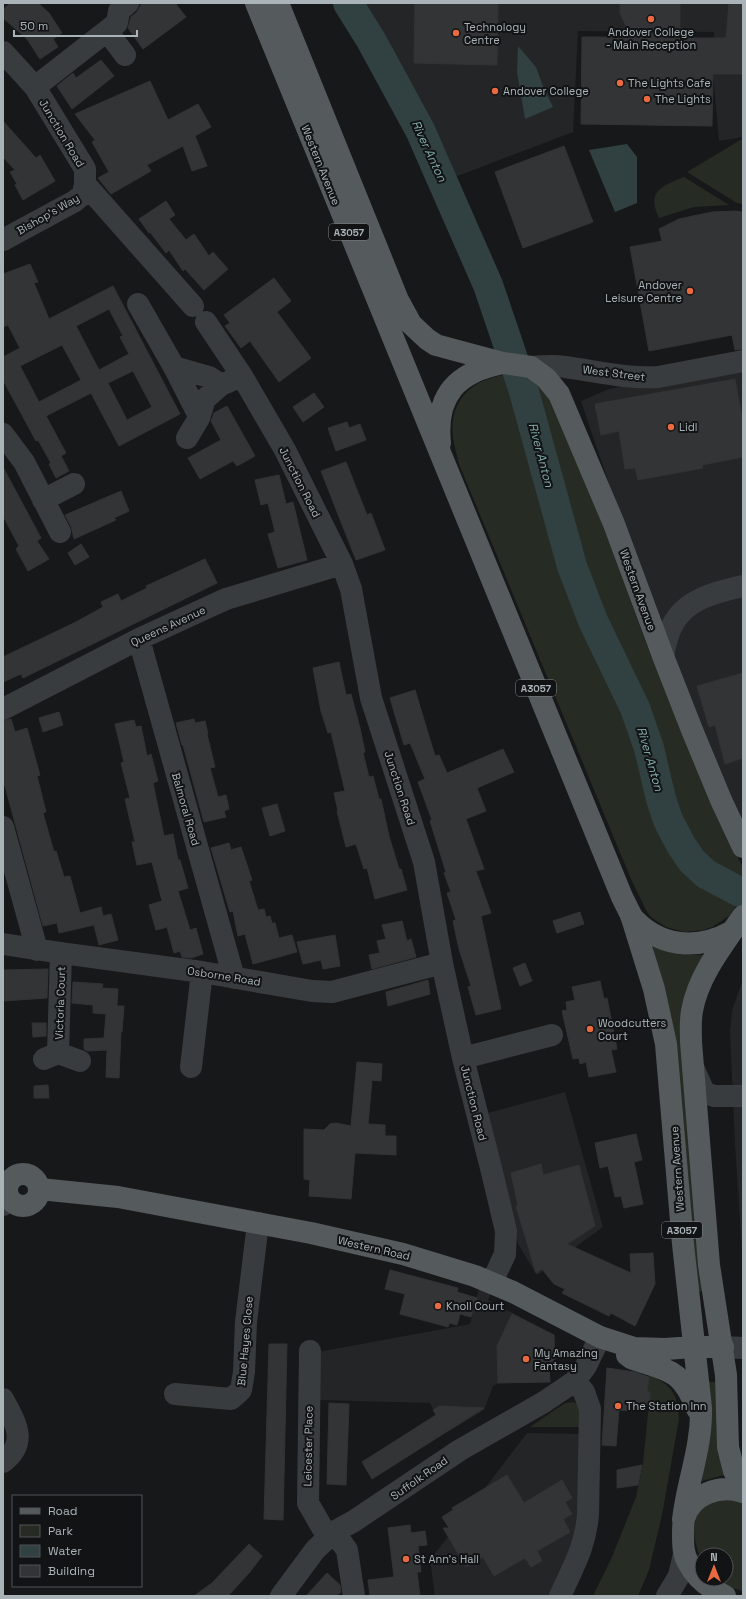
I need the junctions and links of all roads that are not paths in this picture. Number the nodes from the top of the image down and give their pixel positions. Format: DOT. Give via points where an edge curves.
graph roads {
  1 [pos="128,3"];
  2 [pos="256,3"];
  3 [pos="278,3"];
  4 [pos="107,31"];
  5 [pos="3,52"];
  6 [pos="125,55"];
  7 [pos="35,87"];
  8 [pos="86,184"];
  9 [pos="3,240"];
  10 [pos="138,304"];
  11 [pos="743,361"];
  12 [pos="519,365"];
  13 [pos="174,366"];
  14 [pos="242,376"];
  15 [pos="221,386"];
  16 [pos="199,416"];
  17 [pos="3,434"];
  18 [pos="187,438"];
  19 [pos="442,460"];
  20 [pos="74,484"];
  21 [pos="43,500"];
  22 [pos="60,532"];
  23 [pos="342,564"];
  24 [pos="743,586"];
  25 [pos="139,639"];
  26 [pos="662,656"];
  27 [pos="3,709"];
  28 [pos="3,827"];
  29 [pos="738,831"];
  30 [pos="743,847"];
  31 [pos="631,915"];
  32 [pos="737,924"];
  33 [pos="3,944"];
  34 [pos="37,950"];
  35 [pos="61,953"];
  36 [pos="442,963"];
  37 [pos="202,972"];
  38 [pos="234,978"];
  39 [pos="552,1035"];
  40 [pos="463,1058"];
  41 [pos="80,1061"];
  42 [pos="692,1064"];
  43 [pos="191,1067"];
  44 [pos="735,1096"];
  45 [pos="698,1132"];
  46 [pos="6,1190"];
  47 [pos="258,1223"];
  48 [pos="492,1282"];
  49 [pos="600,1337"];
  50 [pos="694,1347"];
  51 [pos="733,1348"];
  52 [pos="310,1351"];
  53 [pos="575,1381"];
  54 [pos="175,1394"];
  55 [pos="3,1399"];
  56 [pos="702,1424"];
  57 [pos="3,1462"];
  58 [pos="743,1485"];
  59 [pos="743,1492"];
  60 [pos="683,1520"];
  61 [pos="330,1534"];
  62 [pos="684,1554"];
  63 [pos="281,1596"];
  64 [pos="354,1596"];
  65 [pos="560,1596"];
  66 [pos="667,1596"];
  67 [pos="725,1596"];
  1 -- 4 [label="street" via="119,11 117,23"];
  2 -- 19 [label="main road, Western Avenue / A3057"];
  3 -- 12 [label="main road, Western Avenue / A3057" via="404,314 419,332 436,345"];
  4 -- 6 [label="street"];
  4 -- 7 [label="street"];
  5 -- 7 [label="street, Junction Road"];
  7 -- 8 [label="street, Junction Road" via="85,169"];
  8 -- 9 [label="street, Bishop's Way" via="83,194 75,201"];
  8 -- 14 [label="street, Junction Road" via="199,314"];
  10 -- 13 [label="street"];
  11 -- 12 [label="street, West Street" via="645,378 564,366"];
  12 -- 19 [label="main road, Western Avenue / A3057" via="490,365 467,375 452,389 446,398 438,424"];
  12 -- 26 [label="main road, Western Avenue / A3057" via="546,378 564,402 614,524"];
  13 -- 15 [label="street" via="209,377"];
  13 -- 16 [label="street"];
  14 -- 15 [label="street"];
  14 -- 23 [label="street, Junction Road" via="285,450"];
  15 -- 16 [label="street" via="205,399"];
  16 -- 18 [label="street"];
  17 -- 21 [label="street" via="24,462"];
  19 -- 31 [label="main road, Western Avenue / A3057"];
  20 -- 21 [label="street"];
  21 -- 22 [label="street"];
  23 -- 25 [label="street, Queens Avenue" via="226,599"];
  23 -- 36 [label="street, Junction Road" via="351,590 371,698 424,862"];
  24 -- 26 [label="street" via="698,600 686,608 671,628"];
  25 -- 27 [label="street, Queens Avenue"];
  25 -- 38 [label="street, Balmoral Road"];
  26 -- 29 [label="main road, Western Avenue / A3057"];
  28 -- 34 [label="street"];
  29 -- 30 [label="main road, Western Avenue / A3057"];
  31 -- 32 [label="main road, Western Avenue / A3057" via="647,932 674,942 700,943 720,937"];
  31 -- 50 [label="main road, Western Avenue / A3057" via="654,989 666,1044"];
  32 -- 42 [label="main road, Western Avenue / A3057" via="703,978 694,1001 690,1022"];
  33 -- 34 [label="street, Osborne Road"];
  34 -- 35 [label="street, Osborne Road"];
  35 -- 37 [label="street, Osborne Road"];
  35 -- 41 [label="street, Victoria Court" via="51,1056"];
  36 -- 38 [label="street, Osborne Road" via="332,992"];
  36 -- 40 [label="street, Junction Road"];
  37 -- 38 [label="street, Osborne Road"];
  37 -- 43 [label="street"];
  39 -- 40 [label="street"];
  40 -- 48 [label="street, Junction Road" via="506,1230 505,1254"];
  42 -- 44 [label="street" via="704,1092 714,1096"];
  42 -- 45 [label="main road, Western Avenue / A3057"];
  44 -- 45 [label="street" via="705,1106"];
  45 -- 51 [label="main road, Western Avenue / A3057" via="709,1265"];
  46 -- 47 [label="main road, Western Road" via="14,1175 26,1173 36,1179 40,1189 101,1195"];
  47 -- 48 [label="main road, Western Road" via="403,1254"];
  47 -- 54 [label="street, Blue Hayes Close" via="241,1390 231,1398"];
  48 -- 49 [label="main road, Western Road"];
  49 -- 50 [label="main road, Western Road" via="648,1349"];
  49 -- 53 [label="street, Suffolk Road" via="586,1366"];
  49 -- 56 [label="main road" via="631,1358 674,1374 688,1391"];
  50 -- 51 [label="main road, Western Road"];
  50 -- 56 [label="main road, Western Avenue / A3057"];
  51 -- 58 [label="main road, Western Avenue / A3057" via="728,1393 728,1447 734,1471"];
  52 -- 61 [label="street, Leicester Place" via="308,1503"];
  53 -- 61 [label="street, Suffolk Road" via="544,1402 460,1450 354,1521"];
  53 -- 65 [label="street" via="584,1392 590,1409 588,1516 583,1547"];
  55 -- 57 [label="street" via="14,1420 18,1435 15,1448"];
  56 -- 60 [label="main road, Western Avenue / A3057"];
  59 -- 60 [label="main road" via="723,1488 697,1498"];
  60 -- 62 [label="main road, A3057"];
  61 -- 63 [label="street, Suffolk Road"];
  61 -- 64 [label="street, Leicester Place" via="347,1550"];
  62 -- 66 [label="street" via="678,1576"];
  62 -- 67 [label="main road, A3057" via="693,1571"];
}
